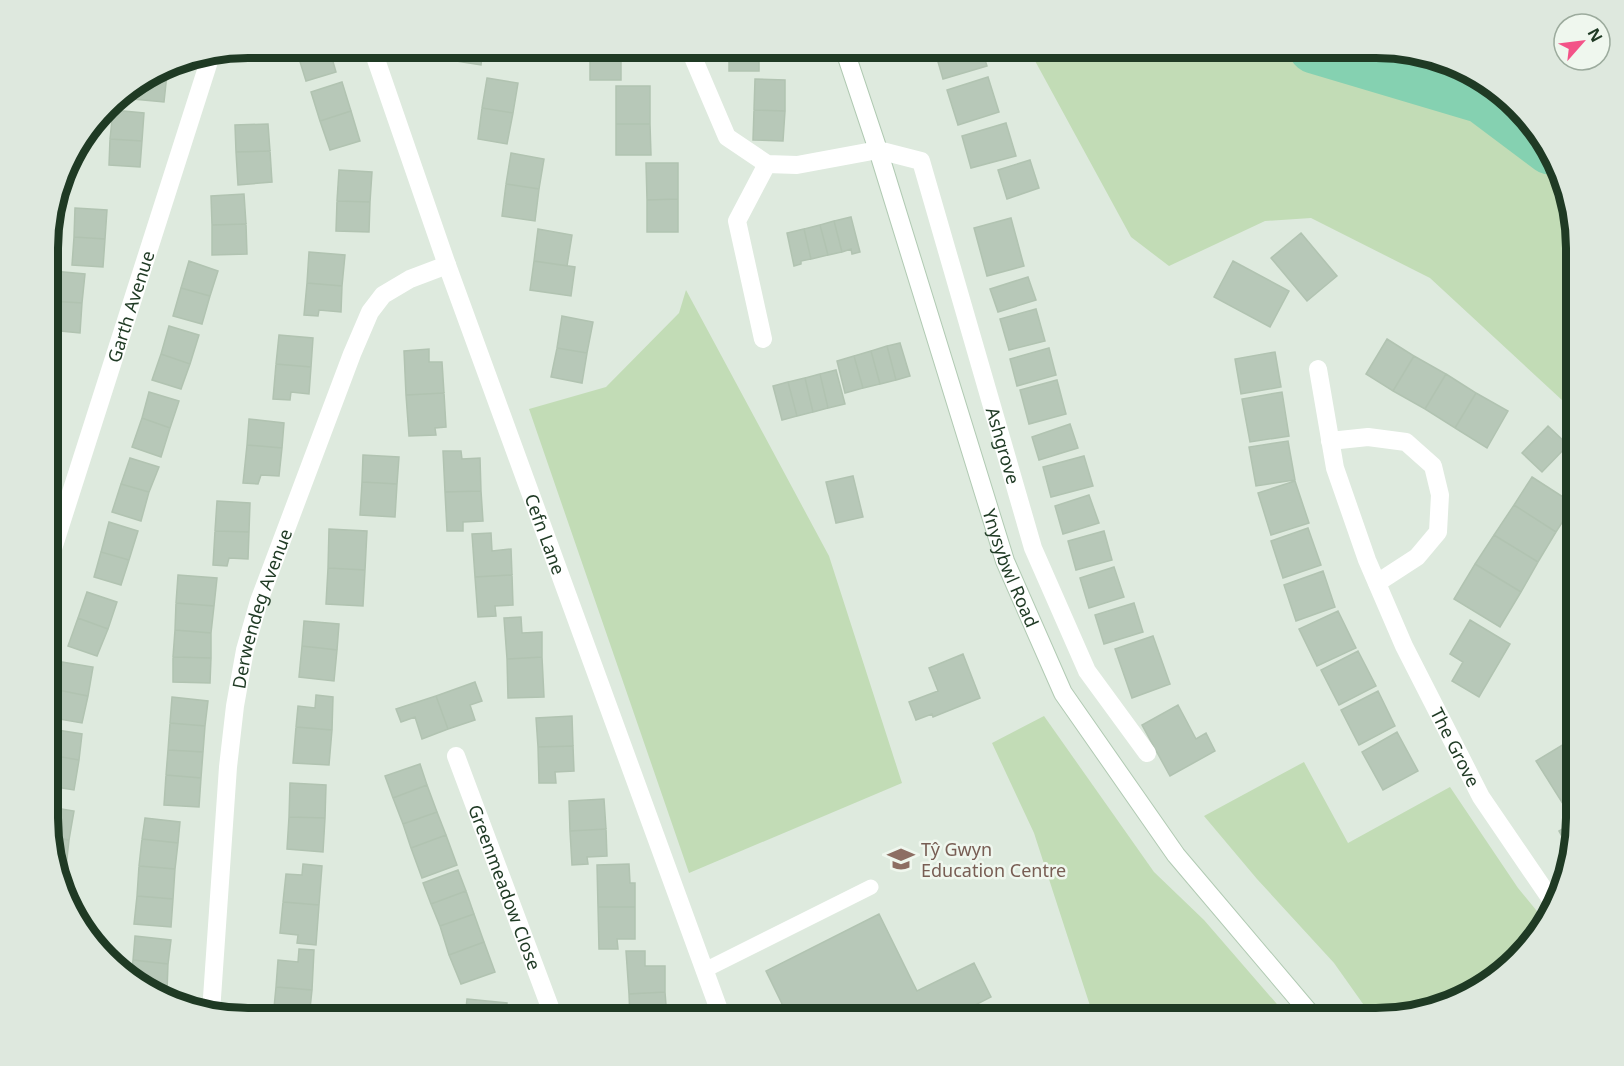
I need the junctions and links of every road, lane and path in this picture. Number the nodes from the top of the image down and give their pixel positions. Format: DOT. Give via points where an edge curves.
graph roads {
  1 [pos="847,58"];
  2 [pos="376,59"];
  3 [pos="694,59"];
  4 [pos="210,62"];
  5 [pos="878,150"];
  6 [pos="766,164"];
  7 [pos="447,265"];
  8 [pos="763,339"];
  9 [pos="1318,369"];
  10 [pos="1330,441"];
  11 [pos="58,533"];
  12 [pos="1377,583"];
  13 [pos="1147,753"];
  14 [pos="456,756"];
  15 [pos="871,887"];
  16 [pos="1548,896"];
  17 [pos="705,970"];
  18 [pos="212,1004"];
  19 [pos="1305,1007"];
  20 [pos="550,1008"];
  21 [pos="719,1008"];
  1 -- 5 [label="street, Ynysybwl Road"];
  2 -- 7 [label="street, Cefn Lane"];
  3 -- 6 [label="street" via="727,137"];
  4 -- 11 [label="street, Garth Avenue"];
  5 -- 6 [label="street" via="797,165"];
  5 -- 13 [label="street, Ashgrove" via="921,161 1033,548 1087,671"];
  5 -- 19 [label="street, Ynysybwl Road" via="1005,561 1063,693 1176,855"];
  6 -- 8 [label="street" via="737,221"];
  7 -- 17 [label="street, Cefn Lane"];
  7 -- 18 [label="street, Derwendeg Avenue" via="410,279 383,295 370,312 259,601 244,650 235,706"];
  9 -- 10 [label="street, The Grove"];
  10 -- 12 [label="street, The Grove" via="1335,468"];
  10 -- 12 [label="street" via="1368,437 1406,442 1433,466 1440,495 1438,532 1417,557"];
  12 -- 16 [label="street, The Grove" via="1404,646 1481,797"];
  14 -- 20 [label="street, Greenmeadow Close"];
  15 -- 17 [label="lane"];
  17 -- 21 [label="street, Cefn Lane"];
}
